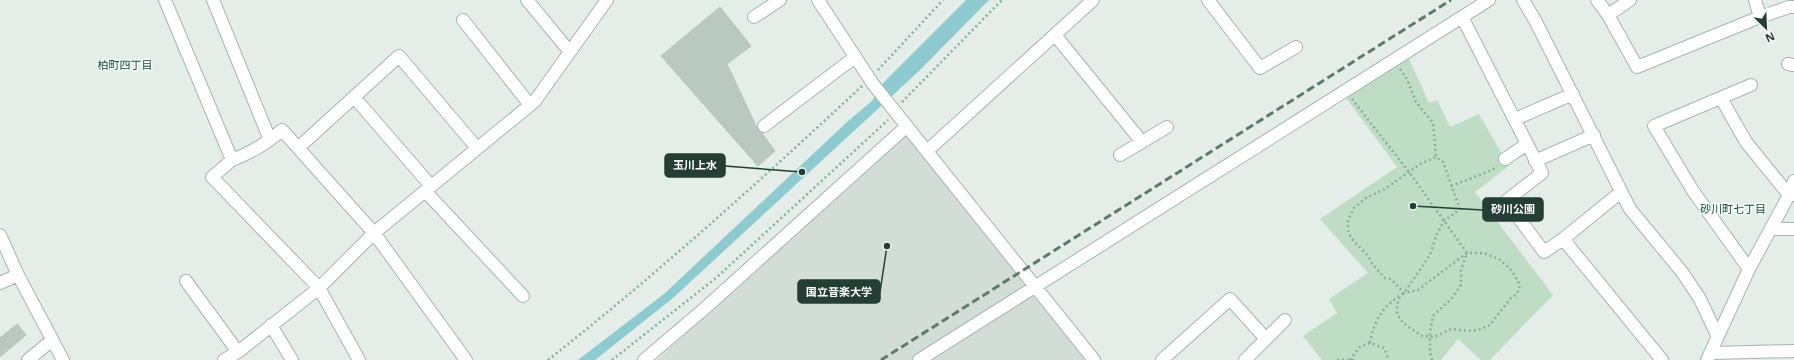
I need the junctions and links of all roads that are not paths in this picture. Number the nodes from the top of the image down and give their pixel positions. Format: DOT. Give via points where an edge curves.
graph roads {
  1 [pos="165,0"];
  2 [pos="213,0"];
  3 [pos="527,0"];
  4 [pos="607,0"];
  5 [pos="780,0"];
  6 [pos="818,0"];
  7 [pos="1093,0"];
  8 [pos="1208,0"];
  9 [pos="1489,0"];
  10 [pos="1523,0"];
  11 [pos="1597,0"];
  12 [pos="1630,0"];
  13 [pos="1755,0"];
  14 [pos="1794,7"];
  15 [pos="1608,15"];
  16 [pos="754,17"];
  17 [pos="1462,17"];
  18 [pos="1760,17"];
  19 [pos="463,20"];
  20 [pos="1055,35"];
  21 [pos="1296,47"];
  22 [pos="570,52"];
  23 [pos="854,57"];
  24 [pos="1751,85"];
  25 [pos="1573,94"];
  26 [pos="354,97"];
  27 [pos="1721,98"];
  28 [pos="530,105"];
  29 [pos="1515,119"];
  30 [pos="764,126"];
  31 [pos="907,126"];
  32 [pos="1167,127"];
  33 [pos="1594,135"];
  34 [pos="270,140"];
  35 [pos="1142,142"];
  36 [pos="1527,144"];
  37 [pos="298,148"];
  38 [pos="477,148"];
  39 [pos="927,151"];
  40 [pos="1120,155"];
  41 [pos="1505,159"];
  42 [pos="232,160"];
  43 [pos="1535,161"];
  44 [pos="1794,181"];
  45 [pos="428,188"];
  46 [pos="1621,192"];
  47 [pos="1792,195"];
  48 [pos="1771,229"];
  49 [pos="1794,229"];
  50 [pos="374,233"];
  51 [pos="0,235"];
  52 [pos="1563,239"];
  53 [pos="1749,269"];
  54 [pos="18,275"];
  55 [pos="186,281"];
  56 [pos="0,283"];
  57 [pos="1036,286"];
  58 [pos="319,288"];
  59 [pos="523,296"];
  60 [pos="1285,320"];
  61 [pos="271,325"];
  62 [pos="1718,335"];
  63 [pos="1266,339"];
  64 [pos="52,340"];
  65 [pos="1794,351"];
  66 [pos="238,352"];
  67 [pos="1709,357"];
  68 [pos="28,360"];
  69 [pos="63,360"];
  70 [pos="224,360"];
  71 [pos="292,360"];
  72 [pos="359,360"];
  73 [pos="466,360"];
  74 [pos="644,360"];
  75 [pos="920,360"];
  76 [pos="1094,360"];
  77 [pos="1162,360"];
  78 [pos="1245,360"];
  79 [pos="1662,360"];
  1 -- 42 [label="street"];
  2 -- 34 [label="street"];
  3 -- 22 [label="street"];
  4 -- 22 [label="street"];
  5 -- 16 [label="street"];
  6 -- 23 [label="street"];
  7 -- 20 [label="street"];
  8 -- 21 [label="street" via="1260,68"];
  9 -- 17 [label="street"];
  10 -- 25 [label="street"];
  11 -- 15 [label="street"];
  12 -- 15 [label="street"];
  13 -- 18 [label="street"];
  14 -- 18 [label="street"];
  15 -- 18 [label="street" via="1637,67"];
  17 -- 29 [label="street"];
  17 -- 57 [label="street"];
  19 -- 28 [label="street"];
  20 -- 35 [label="street"];
  20 -- 39 [label="street"];
  22 -- 28 [label="street" via="536,101"];
  23 -- 30 [label="street"];
  23 -- 31 [label="street"];
  24 -- 27 [label="street"];
  25 -- 29 [label="street"];
  25 -- 33 [label="street"];
  26 -- 37 [label="street"];
  26 -- 38 [label="street" via="399,56"];
  26 -- 45 [label="street"];
  27 -- 47 [label="street" via="1746,142"];
  27 -- 53 [label="street" via="1654,126 1693,191"];
  28 -- 38 [label="street"];
  29 -- 36 [label="street"];
  31 -- 39 [label="street"];
  31 -- 74 [label="street"];
  32 -- 35 [label="street"];
  33 -- 43 [label="street"];
  33 -- 46 [label="street"];
  34 -- 37 [label="street" via="282,130"];
  34 -- 42 [label="street" via="248,154"];
  35 -- 40 [label="street"];
  36 -- 41 [label="street"];
  36 -- 43 [label="street"];
  37 -- 50 [label="street"];
  38 -- 45 [label="street"];
  39 -- 57 [label="street"];
  42 -- 58 [label="street" via="212,177"];
  43 -- 52 [label="street" via="1542,173 1506,201 1544,252"];
  44 -- 47 [label="street"];
  45 -- 50 [label="street"];
  45 -- 59 [label="street"];
  46 -- 52 [label="street"];
  46 -- 62 [label="street" via="1639,219 1682,272 1700,299"];
  47 -- 48 [label="street"];
  48 -- 49 [label="street"];
  48 -- 53 [label="street"];
  50 -- 58 [label="street"];
  50 -- 73 [label="street"];
  51 -- 54 [label="street"];
  52 -- 79 [label="street"];
  53 -- 62 [label="street"];
  54 -- 56 [label="street"];
  54 -- 64 [label="street"];
  55 -- 66 [label="street"];
  57 -- 75 [label="street"];
  57 -- 76 [label="street"];
  58 -- 61 [label="street"];
  58 -- 72 [label="street"];
  60 -- 63 [label="street"];
  61 -- 66 [label="street"];
  61 -- 71 [label="street"];
  62 -- 67 [label="street"];
  63 -- 77 [label="street" via="1230,300"];
  63 -- 78 [label="street"];
  64 -- 68 [label="street"];
  64 -- 69 [label="street"];
  65 -- 67 [label="street"];
  66 -- 70 [label="street"];
}
